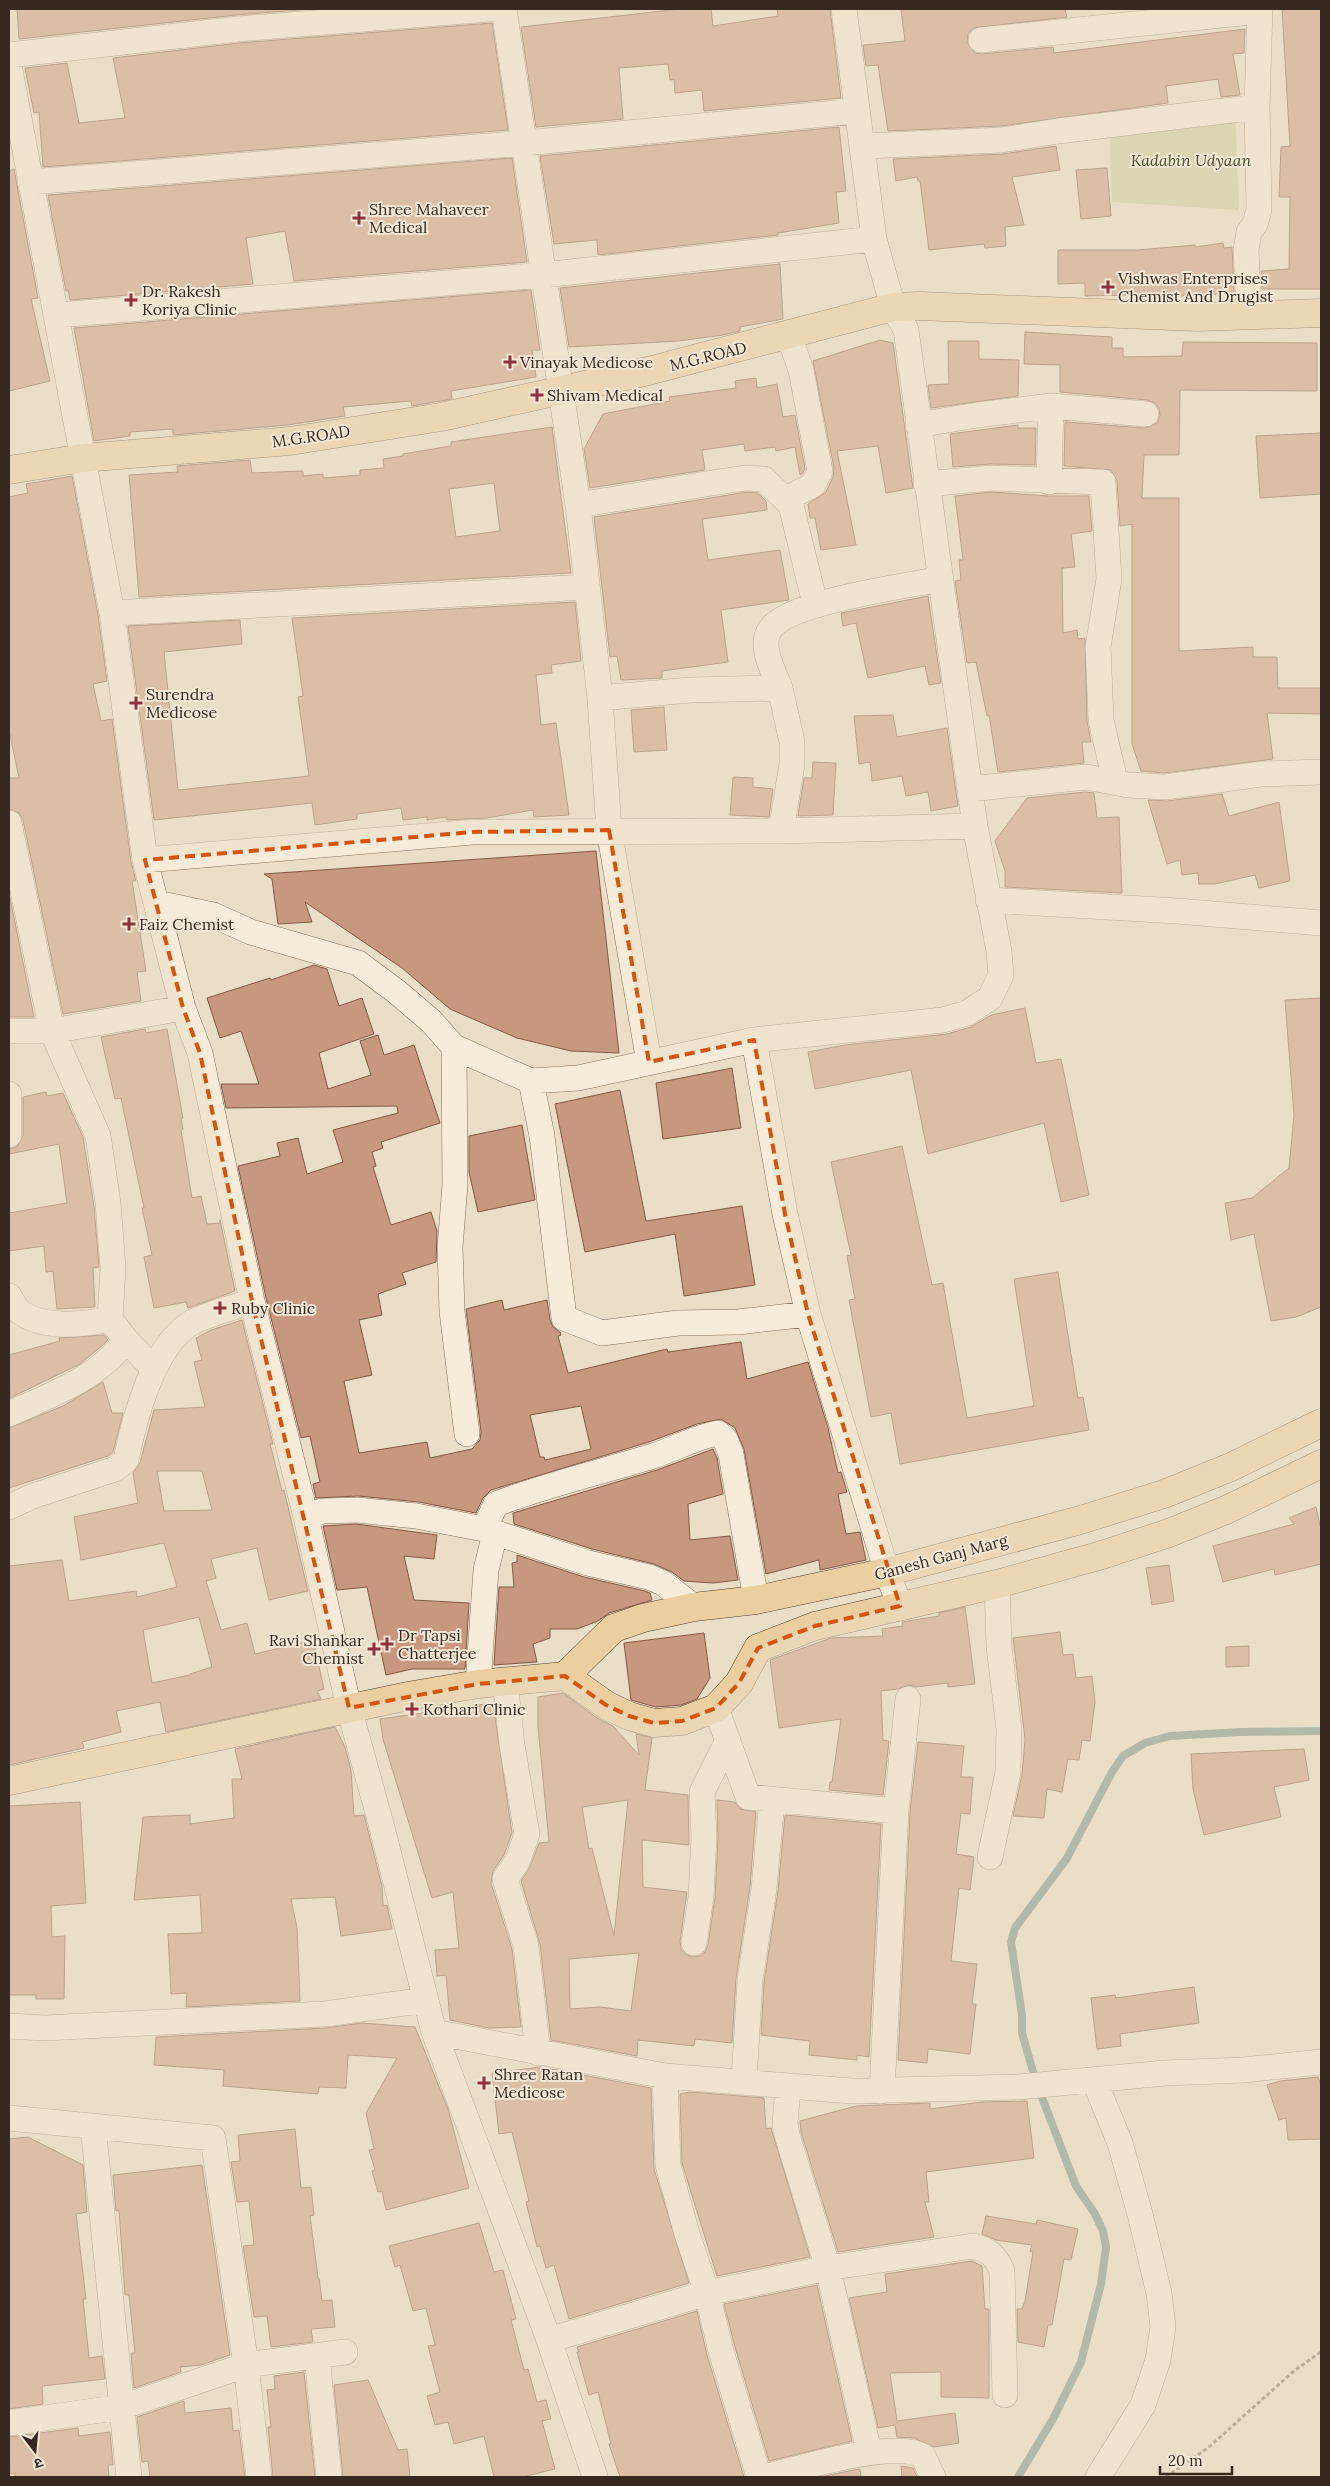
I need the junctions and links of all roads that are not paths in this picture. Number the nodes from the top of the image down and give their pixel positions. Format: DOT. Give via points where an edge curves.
graph roads {
  1 [pos="490,9"];
  2 [pos="504,9"];
  3 [pos="844,9"];
  4 [pos="1260,10"];
  5 [pos="237,19"];
  6 [pos="981,40"];
  7 [pos="9,55"];
  8 [pos="9,64"];
  9 [pos="1257,107"];
  10 [pos="856,111"];
  11 [pos="525,143"];
  12 [pos="864,146"];
  13 [pos="30,182"];
  14 [pos="874,239"];
  15 [pos="543,275"];
  16 [pos="894,307"];
  17 [pos="1321,313"];
  18 [pos="58,315"];
  19 [pos="1249,315"];
  20 [pos="789,336"];
  21 [pos="560,391"];
  22 [pos="1052,406"];
  23 [pos="1146,414"];
  24 [pos="918,425"];
  25 [pos="83,458"];
  26 [pos="9,470"];
  27 [pos="1049,482"];
  28 [pos="926,484"];
  29 [pos="786,499"];
  30 [pos="578,505"];
  31 [pos="942,579"];
  32 [pos="587,587"];
  33 [pos="815,604"];
  34 [pos="112,613"];
  35 [pos="780,688"];
  36 [pos="600,698"];
  37 [pos="1321,772"];
  38 [pos="1115,781"];
  39 [pos="970,789"];
  40 [pos="9,823"];
  41 [pos="975,826"];
  42 [pos="609,830"];
  43 [pos="781,831"];
  44 [pos="145,860"];
  45 [pos="988,900"];
  46 [pos="157,903"];
  47 [pos="1321,923"];
  48 [pos="183,1008"];
  49 [pos="9,1031"];
  50 [pos="52,1031"];
  51 [pos="754,1040"];
  52 [pos="454,1048"];
  53 [pos="649,1062"];
  54 [pos="531,1081"];
  55 [pos="9,1094"];
  56 [pos="9,1135"];
  57 [pos="9,1296"];
  58 [pos="252,1301"];
  59 [pos="808,1314"];
  60 [pos="110,1319"];
  61 [pos="126,1340"];
  62 [pos="154,1369"];
  63 [pos="9,1414"];
  64 [pos="1321,1423"];
  65 [pos="467,1434"];
  66 [pos="1321,1464"];
  67 [pos="9,1507"];
  68 [pos="306,1517"];
  69 [pos="490,1531"];
  70 [pos="887,1572"];
  71 [pos="997,1584"];
  72 [pos="756,1600"];
  73 [pos="900,1606"];
  74 [pos="694,1607"];
  75 [pos="565,1676"];
  76 [pos="505,1681"];
  77 [pos="478,1684"];
  78 [pos="908,1698"];
  79 [pos="349,1708"];
  80 [pos="716,1708"];
  81 [pos="728,1740"];
  82 [pos="9,1781"];
  83 [pos="772,1800"];
  84 [pos="896,1810"];
  85 [pos="990,1857"];
  86 [pos="694,1943"];
  87 [pos="426,2000"];
  88 [pos="9,2026"];
  89 [pos="434,2032"];
  90 [pos="538,2053"];
  91 [pos="1321,2062"];
  92 [pos="665,2076"];
  93 [pos="744,2081"];
  94 [pos="1086,2081"];
  95 [pos="788,2087"];
  96 [pos="882,2091"];
  97 [pos="9,2118"];
  98 [pos="93,2126"];
  99 [pos="828,2268"];
  100 [pos="707,2293"];
  101 [pos="549,2340"];
  102 [pos="345,2352"];
  103 [pos="317,2356"];
  104 [pos="246,2365"];
  105 [pos="1005,2395"];
  106 [pos="122,2407"];
  107 [pos="9,2423"];
  108 [pos="869,2452"];
  109 [pos="129,2477"];
  110 [pos="259,2477"];
  111 [pos="329,2477"];
  112 [pos="595,2477"];
  113 [pos="759,2477"];
  114 [pos="765,2477"];
  115 [pos="933,2477"];
  116 [pos="1098,2477"];
  1 -- 5 [label="street"];
  2 -- 11 [label="street"];
  3 -- 10 [label="street"];
  4 -- 6 [label="street"];
  4 -- 9 [label="street"];
  5 -- 7 [label="street"];
  8 -- 13 [label="street"];
  9 -- 12 [label="street" via="1002,140"];
  9 -- 19 [label="street" via="1259,210 1246,250"];
  10 -- 11 [label="street"];
  10 -- 12 [label="street"];
  11 -- 13 [label="street"];
  11 -- 15 [label="street"];
  12 -- 14 [label="street"];
  13 -- 18 [label="street"];
  14 -- 15 [label="street"];
  14 -- 16 [label="street"];
  15 -- 18 [label="street"];
  15 -- 21 [label="street"];
  16 -- 19 [label="main road, M.G.ROAD" via="1198,317"];
  16 -- 20 [label="main road, M.G.ROAD"];
  16 -- 24 [label="street" via="906,330"];
  17 -- 19 [label="main road, M.G.ROAD"];
  18 -- 25 [label="street"];
  20 -- 21 [label="main road, M.G.ROAD"];
  20 -- 29 [label="street" via="801,370 820,471 813,484"];
  21 -- 25 [label="main road, M.G.ROAD" via="441,417 290,441"];
  21 -- 30 [label="street"];
  22 -- 23 [label="street"];
  22 -- 24 [label="street" via="977,414"];
  22 -- 27 [label="street"];
  24 -- 28 [label="street"];
  25 -- 26 [label="main road, M.G.ROAD"];
  25 -- 34 [label="street"];
  27 -- 28 [label="street" via="992,478"];
  27 -- 38 [label="street" via="1103,482 1109,579 1098,647 1101,720"];
  28 -- 31 [label="street"];
  29 -- 30 [label="street" via="764,479 746,478"];
  29 -- 33 [label="street" via="791,505"];
  30 -- 32 [label="street"];
  31 -- 33 [label="street"];
  31 -- 39 [label="street"];
  32 -- 34 [label="street"];
  32 -- 36 [label="street"];
  33 -- 35 [label="street" via="775,623 768,633 766,649"];
  34 -- 44 [label="street"];
  35 -- 36 [label="street" via="690,690"];
  35 -- 43 [label="street" via="789,725 792,764"];
  36 -- 42 [label="street"];
  37 -- 38 [label="street" via="1261,774 1165,787"];
  38 -- 39 [label="street" via="1086,777"];
  39 -- 41 [label="street"];
  40 -- 50 [label="street"];
  41 -- 43 [label="street"];
  41 -- 45 [label="street"];
  42 -- 43 [label="street"];
  42 -- 44 [label="street" via="473,832"];
  42 -- 53 [label="street"];
  44 -- 46 [label="street"];
  45 -- 47 [label="street"];
  45 -- 51 [label="street" via="999,951 1000,974 990,998 967,1013 942,1020"];
  46 -- 48 [label="street"];
  46 -- 52 [label="street" via="213,915 251,932 358,963 424,1015"];
  48 -- 50 [label="street"];
  48 -- 58 [label="street" via="200,1053"];
  49 -- 50 [label="street"];
  50 -- 60 [label="street" via="98,1136 113,1268"];
  51 -- 53 [label="street"];
  51 -- 59 [label="street" via="785,1214"];
  52 -- 54 [label="street"];
  52 -- 65 [label="street" via="452,1311"];
  53 -- 54 [label="street" via="578,1078"];
  54 -- 59 [label="street" via="542,1136 564,1318 602,1333 678,1323 738,1322"];
  55 -- 56 [label="street"];
  57 -- 60 [label="street" via="19,1312 42,1321 85,1324"];
  58 -- 62 [label="street" via="190,1324"];
  58 -- 68 [label="street"];
  59 -- 70 [label="street"];
  60 -- 61 [label="street"];
  61 -- 62 [label="street"];
  61 -- 63 [label="street" via="114,1357 86,1378"];
  62 -- 67 [label="street" via="134,1421 126,1460 115,1469"];
  64 -- 70 [label="main road, Ganesh Ganj Marg" via="1164,1494 1077,1522"];
  66 -- 71 [label="main road" via="1226,1510 1169,1533"];
  68 -- 69 [label="street" via="322,1511 357,1510 416,1516"];
  68 -- 79 [label="street"];
  69 -- 72 [label="street" via="496,1504 661,1454 718,1433 725,1439 731,1454"];
  69 -- 74 [label="street" via="588,1563 649,1577 663,1583"];
  69 -- 77 [label="street"];
  70 -- 72 [label="main road, Ganesh Ganj Marg"];
  70 -- 73 [label="street"];
  71 -- 73 [label="main road"];
  71 -- 85 [label="street" via="999,1647 1009,1729 1008,1772"];
  72 -- 74 [label="main road, Ganesh Ganj Marg"];
  73 -- 80 [label="main road" via="815,1626 758,1648 739,1683"];
  74 -- 75 [label="main road, Ganesh Ganj Marg" via="614,1628"];
  75 -- 76 [label="main road"];
  75 -- 80 [label="main road" via="606,1705 654,1723 682,1721"];
  76 -- 77 [label="main road"];
  76 -- 90 [label="street" via="527,1834 505,1879 526,1946"];
  77 -- 79 [label="main road"];
  78 -- 84 [label="street"];
  79 -- 82 [label="main road"];
  79 -- 87 [label="street"];
  80 -- 81 [label="street"];
  81 -- 83 [label="street" via="748,1797"];
  81 -- 86 [label="street" via="702,1792 701,1897"];
  83 -- 84 [label="street"];
  83 -- 93 [label="street" via="764,1889 750,1980"];
  84 -- 96 [label="street"];
  87 -- 88 [label="street" via="325,2014 105,2025"];
  87 -- 89 [label="street"];
  89 -- 90 [label="street"];
  89 -- 101 [label="street"];
  90 -- 92 [label="street"];
  91 -- 94 [label="street"];
  92 -- 93 [label="street"];
  92 -- 100 [label="street" via="668,2165"];
  93 -- 95 [label="street"];
  94 -- 96 [label="street" via="1018,2087"];
  94 -- 116 [label="street" via="1120,2143 1159,2293 1163,2326 1158,2360 1143,2406"];
  95 -- 96 [label="street"];
  95 -- 99 [label="street" via="787,2135"];
  97 -- 98 [label="street"];
  98 -- 104 [label="street" via="213,2138"];
  98 -- 106 [label="street"];
  99 -- 100 [label="street"];
  99 -- 105 [label="street" via="973,2246 987,2250 997,2259 1002,2271"];
  99 -- 108 [label="street"];
  100 -- 101 [label="street"];
  100 -- 113 [label="street"];
  101 -- 112 [label="street"];
  102 -- 103 [label="street"];
  103 -- 104 [label="street"];
  103 -- 111 [label="street"];
  104 -- 106 [label="street"];
  104 -- 110 [label="street"];
  106 -- 107 [label="street"];
  106 -- 109 [label="street"];
  108 -- 114 [label="street"];
  108 -- 115 [label="street" via="916,2452 928,2462"];
}
